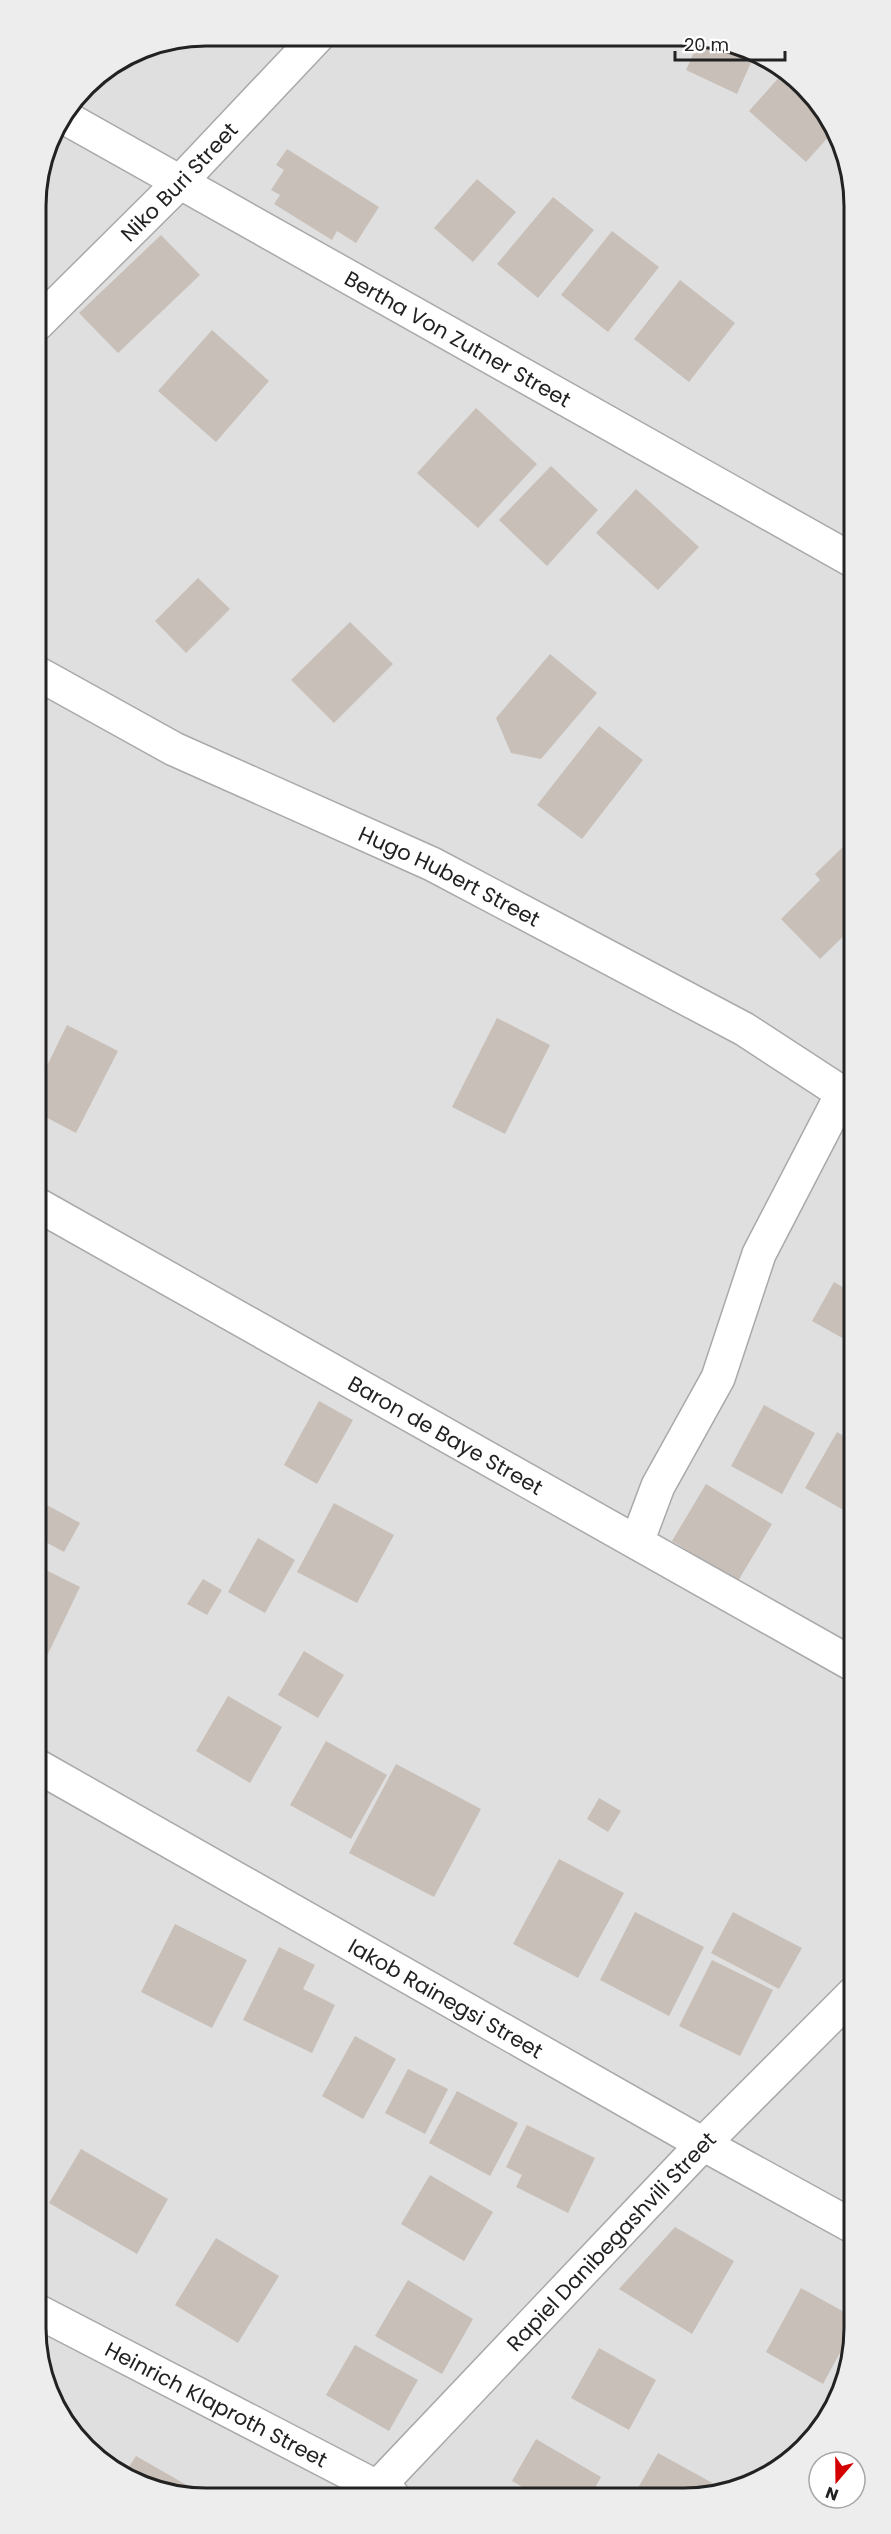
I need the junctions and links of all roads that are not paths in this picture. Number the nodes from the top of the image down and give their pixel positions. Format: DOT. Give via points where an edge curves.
graph roads {
  1 [pos="308,47"];
  2 [pos="71,121"];
  3 [pos="180,182"];
  4 [pos="47,314"];
  5 [pos="844,556"];
  6 [pos="47,678"];
  7 [pos="844,1094"];
  8 [pos="844,1104"];
  9 [pos="47,1210"];
  10 [pos="637,1542"];
  11 [pos="844,1659"];
  12 [pos="46,1771"];
  13 [pos="844,2003"];
  14 [pos="703,2144"];
  15 [pos="844,2221"];
  16 [pos="46,2316"];
  17 [pos="372,2488"];
  18 [pos="384,2488"];
  1 -- 3 [label="street, Niko Buri Street"];
  2 -- 3 [label="street, Bertha Von Zutner Street"];
  3 -- 4 [label="street, Niko Buri Street"];
  3 -- 5 [label="street, Bertha Von Zutner Street"];
  6 -- 7 [label="street, Hugo Hubert Street" via="174,749 432,864 744,1029"];
  8 -- 10 [label="street" via="759,1254 718,1378 658,1486"];
  9 -- 10 [label="street, Baron de Baye Street"];
  10 -- 11 [label="street, Baron de Baye Street"];
  12 -- 14 [label="street, Iakob Rainegsi Street"];
  13 -- 14 [label="street, Rapiel Danibegashvili Street"];
  14 -- 15 [label="street, Iakob Rainegsi Street"];
  14 -- 18 [label="street, Rapiel Danibegashvili Street"];
  16 -- 17 [label="street, Heinrich Klaproth Street"];
}
